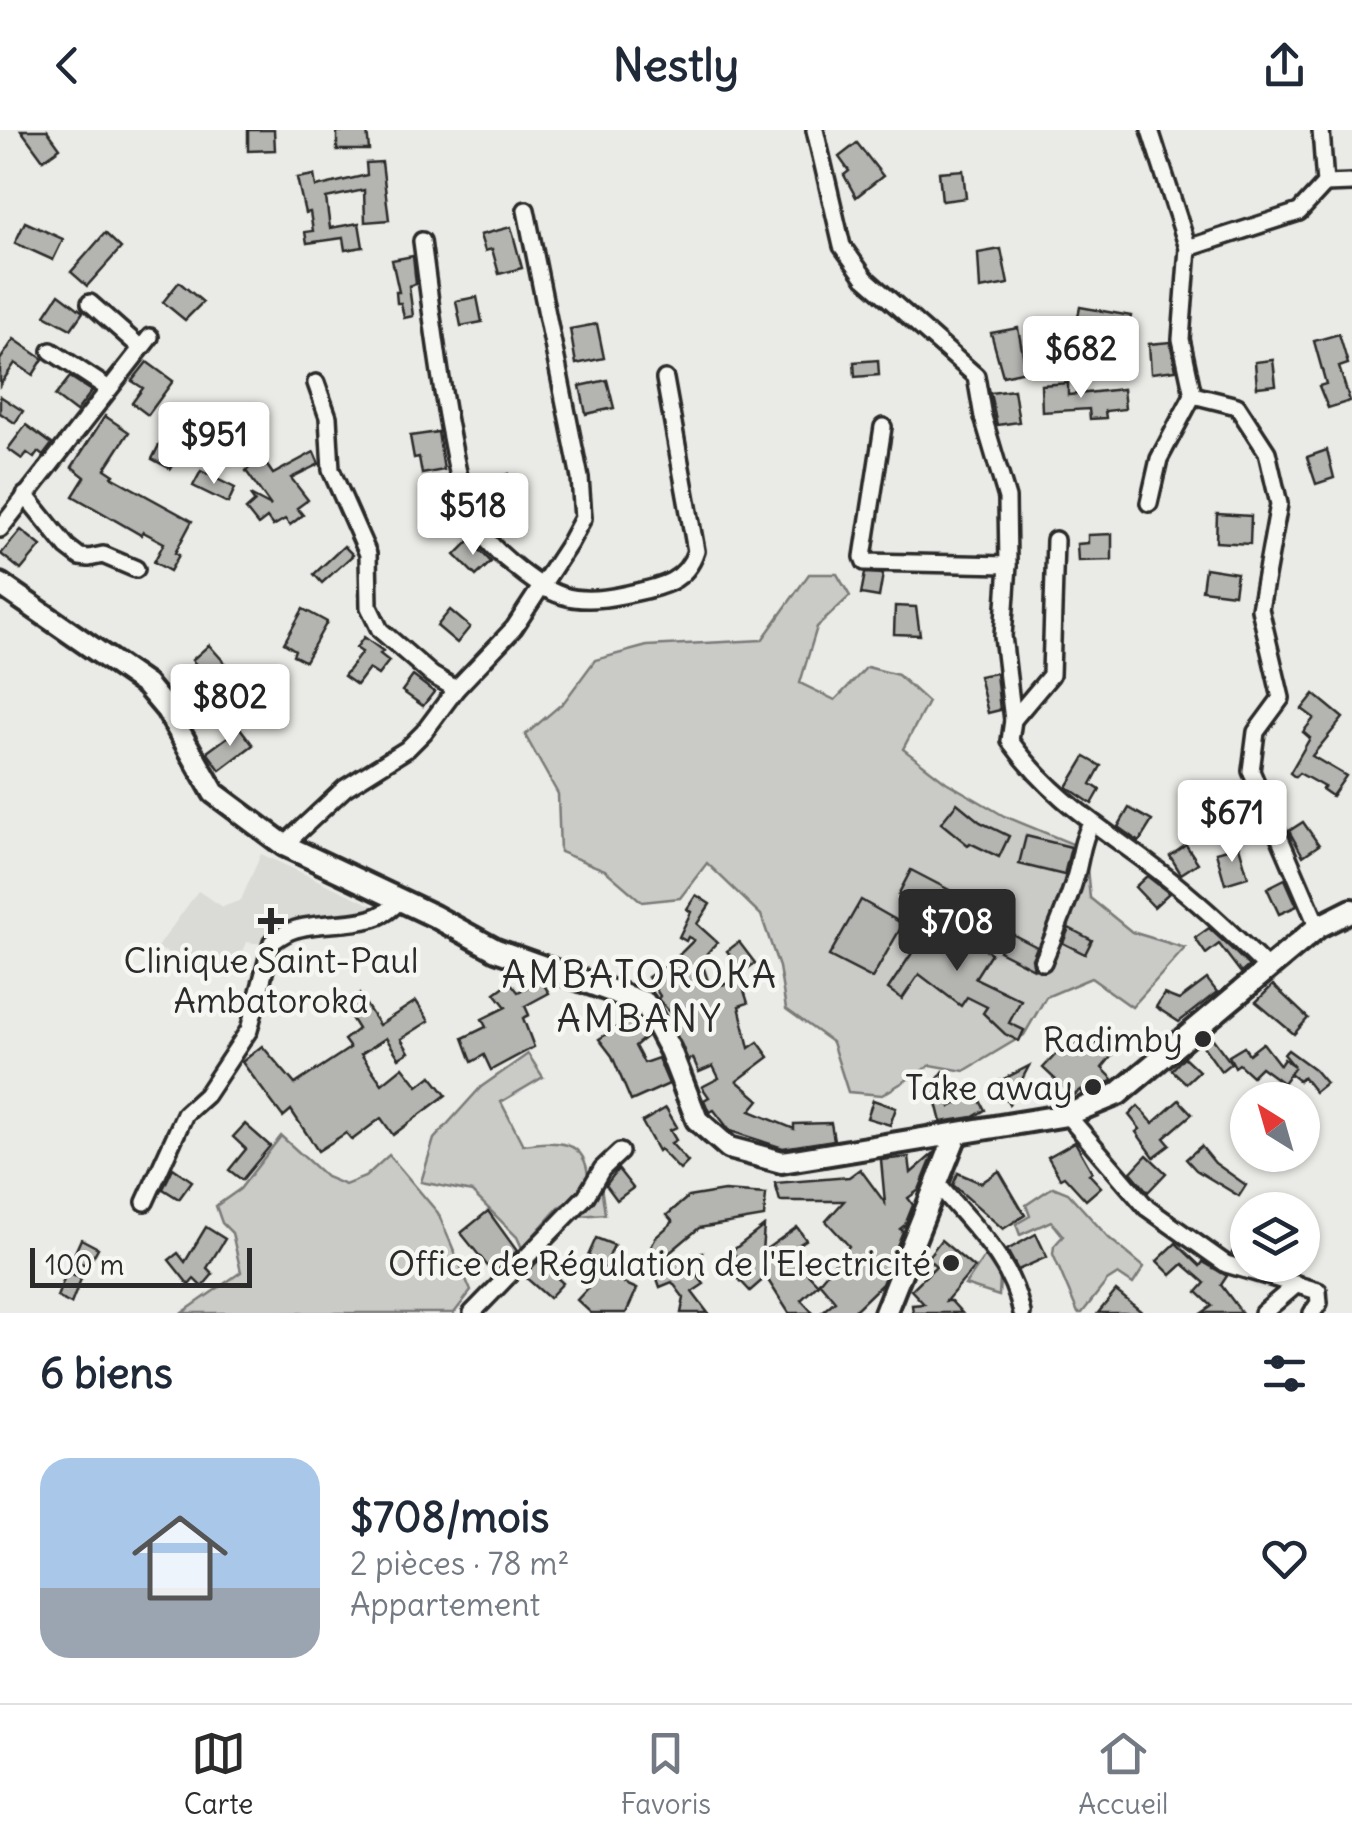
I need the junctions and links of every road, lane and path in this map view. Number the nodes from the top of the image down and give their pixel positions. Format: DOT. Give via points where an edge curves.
graph roads {
  1 [pos="819,130"];
  2 [pos="1150,130"];
  3 [pos="1321,130"];
  4 [pos="1352,183"];
  5 [pos="1325,184"];
  6 [pos="526,210"];
  7 [pos="422,241"];
  8 [pos="1188,248"];
  9 [pos="90,302"];
  10 [pos="51,351"];
  11 [pos="665,379"];
  12 [pos="316,384"];
  13 [pos="109,389"];
  14 [pos="1193,395"];
  15 [pos="882,427"];
  16 [pos="25,495"];
  17 [pos="1149,503"];
  18 [pos="0,528"];
  19 [pos="1055,540"];
  20 [pos="1008,566"];
  21 [pos="136,570"];
  22 [pos="0,584"];
  23 [pos="540,588"];
  24 [pos="456,689"];
  25 [pos="1013,720"];
  26 [pos="1091,824"];
  27 [pos="284,845"];
  28 [pos="399,900"];
  29 [pos="1352,910"];
  30 [pos="1318,927"];
  31 [pos="1043,962"];
  32 [pos="1269,970"];
  33 [pos="1066,1115"];
  34 [pos="956,1135"];
  35 [pos="620,1152"];
  36 [pos="937,1182"];
  37 [pos="144,1202"];
  38 [pos="1297,1284"];
  39 [pos="472,1313"];
  40 [pos="885,1313"];
  41 [pos="1022,1313"];
  42 [pos="1263,1313"];
  43 [pos="1312,1313"];
  1 -- 20 [label="street" via="842,246 865,278 976,376 1007,498"];
  2 -- 8 [label="street"];
  3 -- 5 [label="street"];
  4 -- 5 [label="street"];
  5 -- 8 [label="street" via="1299,212"];
  6 -- 23 [label="street" via="584,500 582,518"];
  7 -- 23 [label="street" via="444,401 472,518 498,553"];
  8 -- 14 [label="street" via="1181,339"];
  9 -- 13 [label="street" via="146,342"];
  10 -- 13 [label="street"];
  11 -- 23 [label="street" via="696,551 692,562 666,586 600,600"];
  12 -- 24 [label="street" via="328,417 331,470 368,554 369,607 380,630"];
  13 -- 16 [label="street"];
  14 -- 17 [label="street" via="1160,459"];
  14 -- 30 [label="street" via="1237,406 1267,452 1278,504 1260,609 1281,698 1256,732 1251,771"];
  15 -- 20 [label="street" via="865,562"];
  16 -- 18 [label="street"];
  16 -- 21 [label="street" via="80,557 103,554"];
  19 -- 25 [label="street" via="1051,675"];
  20 -- 25 [label="street" via="1003,636"];
  22 -- 27 [label="street" via="146,685 214,792"];
  23 -- 24 [label="street" via="514,628"];
  24 -- 27 [label="street" via="407,749 345,788"];
  25 -- 26 [label="street" via="1010,741 1034,775"];
  26 -- 31 [label="street"];
  26 -- 32 [label="street" via="1203,906"];
  27 -- 28 [label="street"];
  28 -- 34 [label="street" via="496,950 645,1003 697,1120 729,1148 782,1162"];
  28 -- 37 [label="street" via="391,912 294,929 272,942 248,1030 206,1096 185,1114"];
  29 -- 30 [label="street"];
  30 -- 32 [label="street"];
  32 -- 33 [label="street" via="1118,1094"];
  33 -- 34 [label="street"];
  33 -- 38 [label="street" via="1148,1208 1226,1264"];
  34 -- 36 [label="street"];
  35 -- 39 [label="street"];
  36 -- 40 [label="street"];
  36 -- 41 [label="street" via="1004,1262"];
  38 -- 42 [label="street"];
  38 -- 43 [label="street" via="1318,1291"];
}
